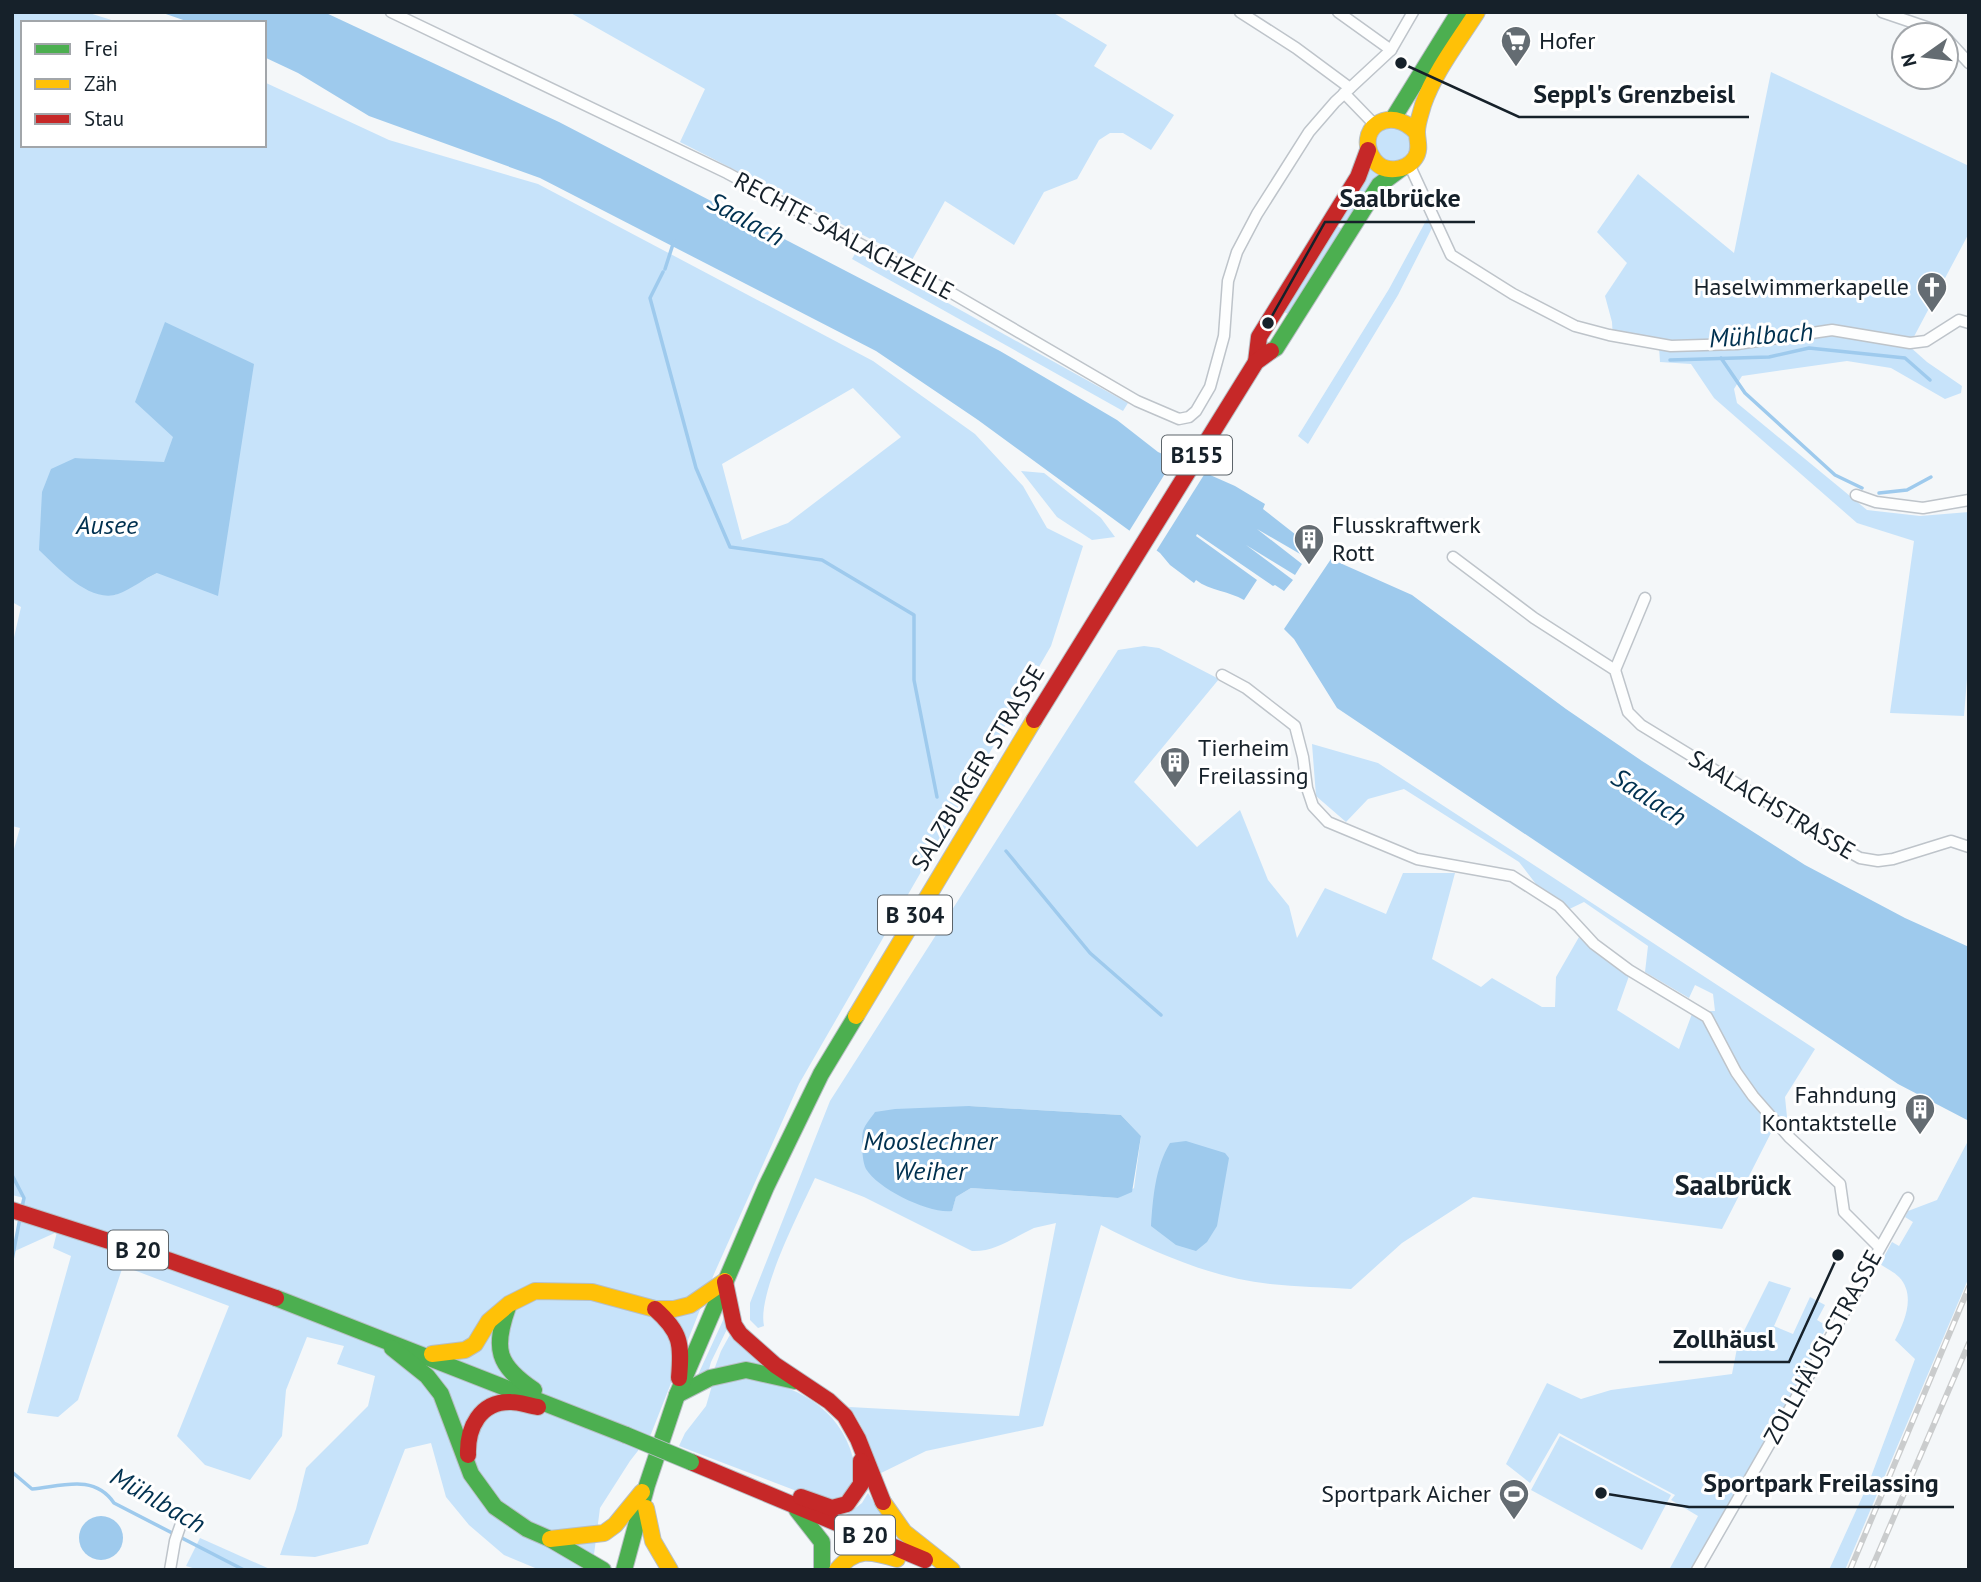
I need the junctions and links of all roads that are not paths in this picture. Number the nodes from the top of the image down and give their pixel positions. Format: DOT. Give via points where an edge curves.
graph roads {
  1 [pos="391,12"];
  2 [pos="1240,12"];
  3 [pos="1338,12"];
  4 [pos="1413,12"];
  5 [pos="1459,12"];
  6 [pos="1476,12"];
  7 [pos="1882,12"];
  8 [pos="1910,21"];
  9 [pos="1391,50"];
  10 [pos="1347,90"];
  11 [pos="1394,117"];
  12 [pos="1375,125"];
  13 [pos="1417,133"];
  14 [pos="1368,150"];
  15 [pos="1406,166"];
  16 [pos="1969,323"];
  17 [pos="1256,362"];
  18 [pos="1856,495"];
  19 [pos="1969,500"];
  20 [pos="1166,505"];
  21 [pos="1453,557"];
  22 [pos="1645,598"];
  23 [pos="1615,670"];
  24 [pos="1222,675"];
  25 [pos="1969,847"];
  26 [pos="1908,1198"];
  27 [pos="12,1210"];
  28 [pos="1879,1247"];
  29 [pos="724,1281"];
  30 [pos="509,1304"];
  31 [pos="654,1310"];
  32 [pos="376,1335"];
  33 [pos="426,1355"];
  34 [pos="798,1381"];
  35 [pos="677,1395"];
  36 [pos="572,1413"];
  37 [pos="859,1441"];
  38 [pos="471,1474"];
  39 [pos="741,1483"];
  40 [pos="648,1485"];
  41 [pos="793,1506"];
  42 [pos="193,1519"];
  43 [pos="550,1539"];
  44 [pos="941,1567"];
  45 [pos="170,1570"];
  46 [pos="603,1570"];
  47 [pos="625,1570"];
  48 [pos="670,1570"];
  49 [pos="822,1570"];
  50 [pos="837,1570"];
  51 [pos="1696,1570"];
  1 -- 10 [label="street, RECHTE SAALACHZEILE" via="727,173 950,292 1137,401 1179,419 1196,411 1210,387 1224,336 1228,281 1237,252 1309,132"];
  2 -- 10 [label="street" via="1296,48"];
  3 -- 9 [label="street"];
  4 -- 9 [label="street, RECHTE SAALACHZEILE"];
  5 -- 11 [label="main road"];
  6 -- 13 [label="main road" via="1432,83"];
  7 -- 8 [label="street"];
  9 -- 10 [label="street, RECHTE SAALACHZEILE"];
  10 -- 12 [label="street"];
  11 -- 12 [label="main road"];
  11 -- 13 [label="main road" via="1408,122"];
  12 -- 14 [label="main road" via="1368,137"];
  13 -- 15 [label="main road" via="1419,148"];
  14 -- 15 [label="main road" via="1385,168"];
  14 -- 17 [label="main road, B155" via="1358,177 1259,337"];
  15 -- 16 [label="street" via="1451,255 1575,326 1671,346 1737,344 1832,330 1910,343 1926,341 1959,320"];
  15 -- 17 [label="main road, B155" via="1379,185 1276,348"];
  17 -- 20 [label="main road, B155"];
  18 -- 19 [label="street" via="1923,508"];
  20 -- 29 [label="main road, SALZBURGER STRASSE / B 304" via="821,1074"];
  21 -- 23 [label="street"];
  22 -- 23 [label="street"];
  23 -- 25 [label="street, SAALACHSTRASSE" via="1628,712 1641,725 1860,858 1893,859 1951,841"];
  24 -- 28 [label="street" via="1295,726 1313,806 1328,822 1417,859 1512,876 1559,906 1602,951 1707,1017 1753,1096 1840,1184 1844,1212"];
  26 -- 28 [label="street, ZOLLHÄUSLSTRASSE"];
  27 -- 32 [label="main road, B 20"];
  28 -- 51 [label="street, ZOLLHÄUSLSTRASSE"];
  29 -- 31 [label="main road" via="690,1305"];
  29 -- 34 [label="main road" via="736,1329"];
  29 -- 35 [label="main road, B 304"];
  30 -- 31 [label="main road" via="535,1291 554,1290 592,1292"];
  30 -- 33 [label="main road" via="489,1321 475,1344 465,1350"];
  30 -- 36 [label="main road" via="498,1339 505,1366 514,1378"];
  31 -- 35 [label="main road" via="670,1322 682,1345"];
  32 -- 33 [label="main road, B 20"];
  32 -- 38 [label="main road" via="427,1376 441,1394"];
  33 -- 36 [label="main road, B 20"];
  34 -- 35 [label="main road" via="746,1370 710,1378"];
  34 -- 37 [label="main road" via="839,1410"];
  35 -- 40 [label="main road, B 304"];
  36 -- 38 [label="main road" via="510,1402 485,1409 472,1423 468,1437"];
  36 -- 39 [label="main road, B 20, bridge"];
  37 -- 39 [label="main road" via="862,1479 854,1497 843,1506 825,1506 779,1488"];
  37 -- 44 [label="main road" via="889,1515 910,1541"];
  38 -- 43 [label="main road" via="502,1513"];
  39 -- 41 [label="main road, B 20"];
  40 -- 43 [label="main road" via="604,1533"];
  40 -- 47 [label="main road, B 304"];
  40 -- 48 [label="main road" via="647,1524 653,1545"];
  41 -- 44 [label="main road, B 20"];
  41 -- 49 [label="main road" via="822,1542"];
  42 -- 45 [label="street" via="183,1518 179,1526"];
  43 -- 46 [label="main road"];
  44 -- 50 [label="main road" via="863,1552 845,1560"];
}
